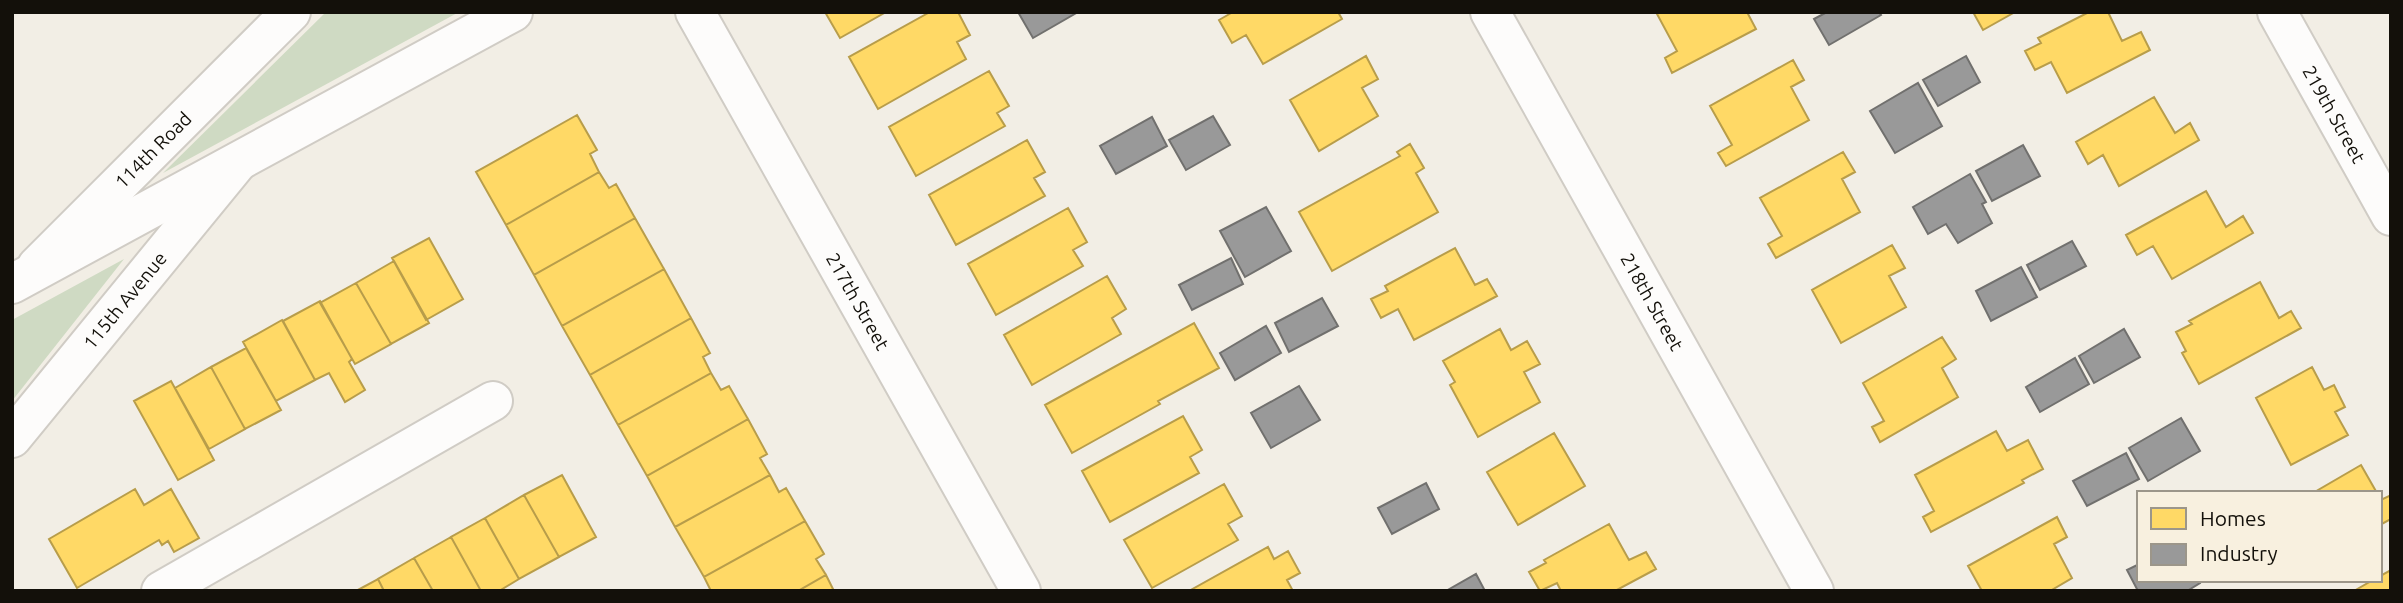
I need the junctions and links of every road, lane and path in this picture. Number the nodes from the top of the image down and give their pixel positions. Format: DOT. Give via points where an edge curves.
graph roads {
  1 [pos="290,12"];
  2 [pos="513,12"];
  3 [pos="695,12"];
  4 [pos="1490,12"];
  5 [pos="2277,12"];
  6 [pos="238,162"];
  7 [pos="2391,216"];
  8 [pos="19,280"];
  9 [pos="493,401"];
  10 [pos="12,438"];
  11 [pos="161,591"];
  12 [pos="1021,591"];
  13 [pos="1814,591"];
  1 -- 8 [label="street, 114th Road"];
  2 -- 6 [label="street, 115th Avenue"];
  3 -- 12 [label="street, 217th Street"];
  4 -- 13 [label="street, 218th Street"];
  5 -- 7 [label="street, 219th Street"];
  6 -- 8 [label="street, 115th Avenue"];
  6 -- 10 [label="street, 115th Avenue"];
  9 -- 11 [label="street"];
}
